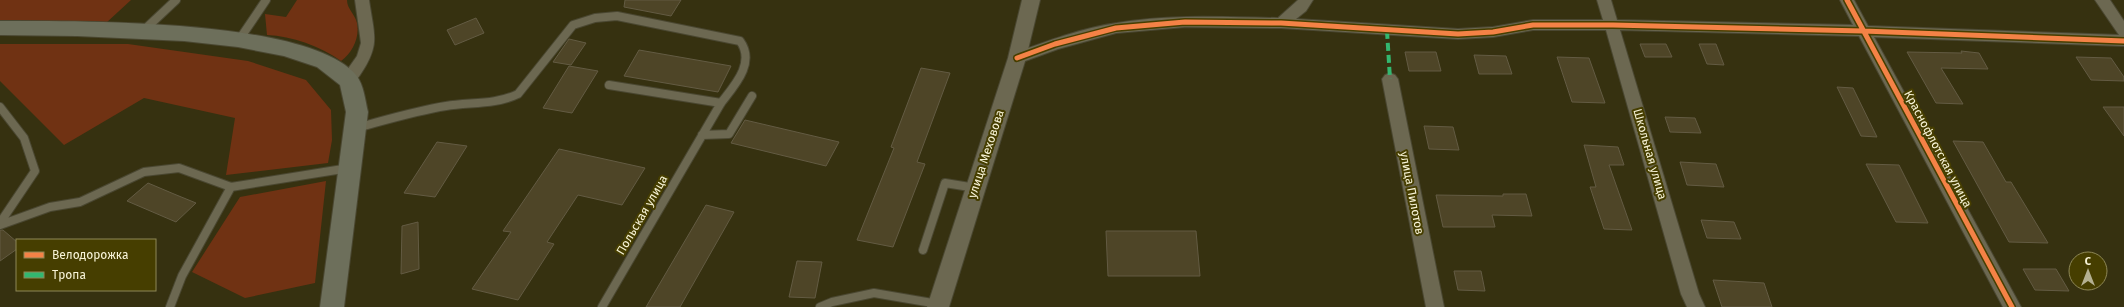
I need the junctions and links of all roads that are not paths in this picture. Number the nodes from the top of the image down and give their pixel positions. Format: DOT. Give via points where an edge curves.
graph roads {
  1 [pos="176,0"];
  2 [pos="266,0"];
  3 [pos="362,0"];
  4 [pos="1031,0"];
  5 [pos="1306,0"];
  6 [pos="1604,0"];
  7 [pos="1847,0"];
  8 [pos="2102,0"];
  9 [pos="1281,23"];
  10 [pos="1613,25"];
  11 [pos="0,28"];
  12 [pos="143,30"];
  13 [pos="1863,31"];
  14 [pos="2124,32"];
  15 [pos="239,40"];
  16 [pos="2124,41"];
  17 [pos="1017,58"];
  18 [pos="1390,79"];
  19 [pos="348,80"];
  20 [pos="609,85"];
  21 [pos="752,96"];
  22 [pos="721,102"];
  23 [pos="0,107"];
  24 [pos="356,128"];
  25 [pos="702,135"];
  26 [pos="350,168"];
  27 [pos="231,187"];
  28 [pos="976,188"];
  29 [pos="0,224"];
  30 [pos="923,250"];
  31 [pos="333,305"];
  32 [pos="938,305"];
  33 [pos="170,307"];
  34 [pos="602,307"];
  35 [pos="820,307"];
  36 [pos="1435,307"];
  37 [pos="1696,307"];
  38 [pos="2012,307"];
  1 -- 12 [label="lane"];
  2 -- 15 [label="lane"];
  3 -- 19 [label="street" via="368,43 364,57"];
  4 -- 17 [label="street, улица Меховова"];
  5 -- 9 [label="street"];
  6 -- 10 [label="street, Школьная улица"];
  7 -- 13 [label="street, Краснофлотская улица"];
  8 -- 14 [label="street"];
  9 -- 10 [label="street" via="1458,34 1493,32 1533,25"];
  9 -- 17 [label="street" via="1185,22 1116,28 1055,44"];
  10 -- 13 [label="street"];
  10 -- 37 [label="street, Школьная улица" via="1690,294"];
  11 -- 12 [label="main road"];
  12 -- 15 [label="main road"];
  13 -- 16 [label="street"];
  13 -- 38 [label="street, Краснофлотская улица"];
  15 -- 19 [label="main road" via="298,51 334,69"];
  17 -- 28 [label="street, улица Меховова"];
  18 -- 36 [label="street, улица Пилотов"];
  19 -- 24 [label="main road" via="355,96"];
  20 -- 22 [label="lane"];
  21 -- 25 [label="lane" via="729,134"];
  22 -- 24 [label="lane, Польская улица" via="734,86 744,67 746,46 740,41 601,15 573,25 518,94 508,100 497,103 458,104"];
  22 -- 25 [label="lane, Польская улица"];
  23 -- 29 [label="lane" via="24,138 35,171"];
  24 -- 26 [label="main road"];
  25 -- 34 [label="lane, Польская улица"];
  26 -- 27 [label="lane"];
  26 -- 31 [label="main road"];
  27 -- 29 [label="lane" via="179,168 144,172 80,202 50,207"];
  27 -- 33 [label="lane" via="182,276"];
  28 -- 30 [label="lane" via="946,183"];
  28 -- 32 [label="street, улица Меховова"];
  32 -- 35 [label="lane" via="874,293"];
}
